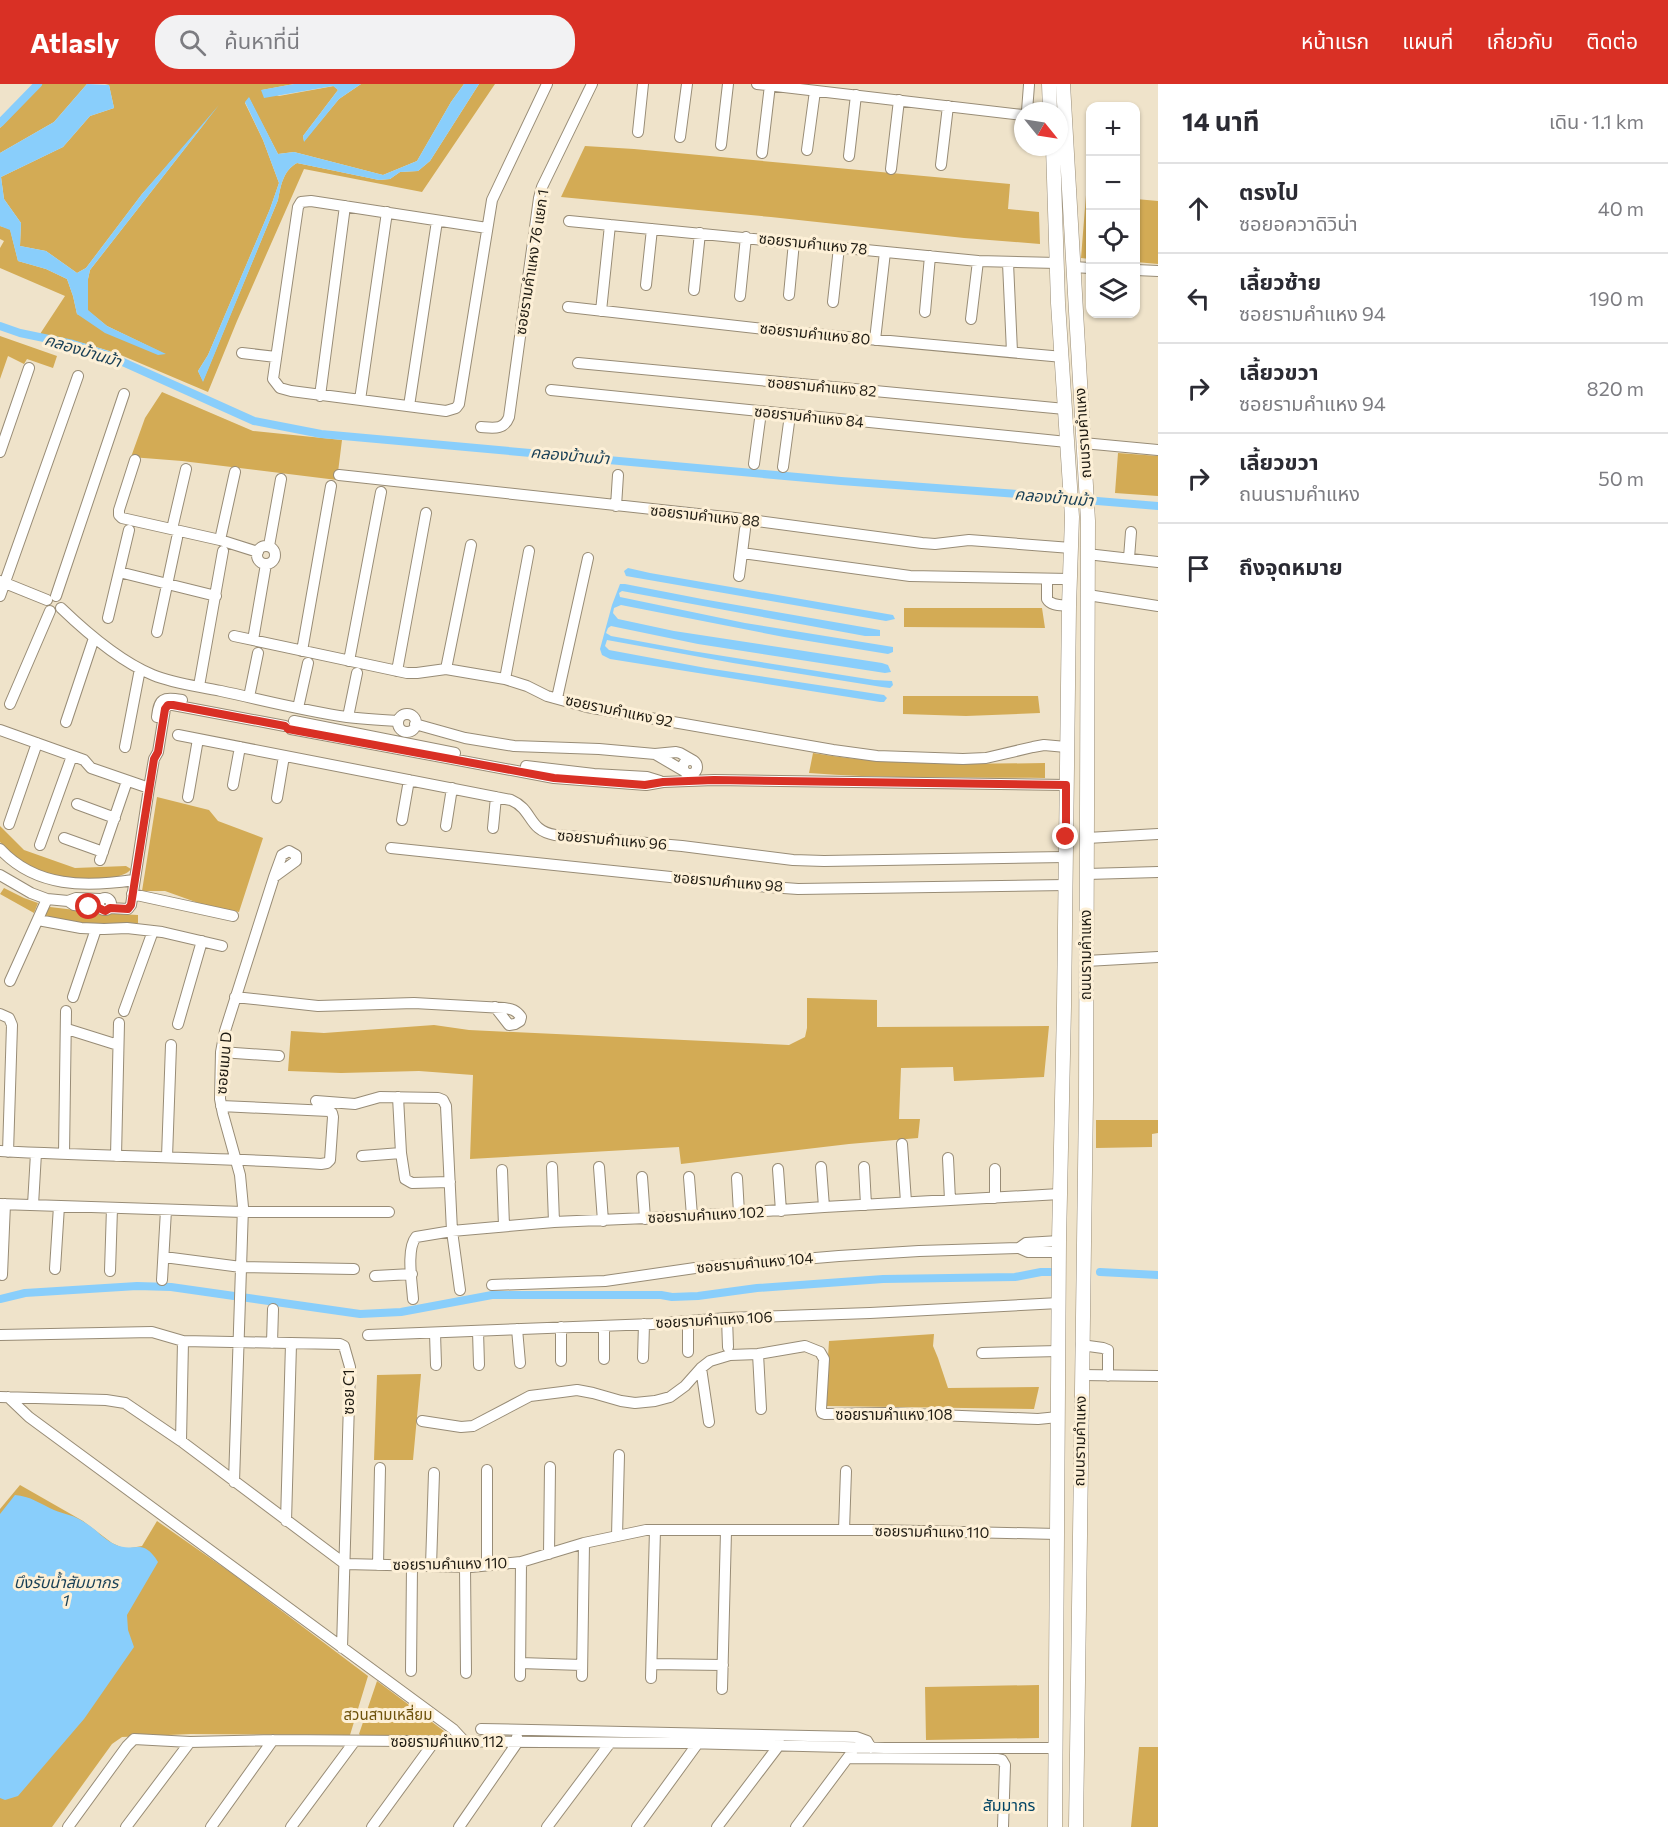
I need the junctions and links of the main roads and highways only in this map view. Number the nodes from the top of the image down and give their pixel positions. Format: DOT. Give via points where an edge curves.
graph roads {
  1 [pos="1049,84"];
  2 [pos="1063,84"];
  3 [pos="1050,102"];
  4 [pos="1053,156"];
  5 [pos="1058,303"];
  6 [pos="1075,303"];
  7 [pos="1066,837"];
  8 [pos="1087,838"];
  9 [pos="1057,1599"];
  10 [pos="1079,1599"];
  11 [pos="1055,1827"];
  12 [pos="1076,1827"];
  1 -- 3 [label="main road"];
  2 -- 6 [label="main road, ถนนรามคำแหง"];
  4 -- 5 [label="main road, ถนนรามคำแหง"];
  5 -- 6 [label="main road"];
  5 -- 7 [label="main road, ถนนรามคำแหง" via="1072,517"];
  6 -- 8 [label="main road, ถนนรามคำแหง" via="1088,521"];
  7 -- 8 [label="main road"];
  7 -- 9 [label="main road, ถนนรามคำแหง"];
  8 -- 10 [label="main road, ถนนรามคำแหง"];
  9 -- 10 [label="main road"];
  9 -- 11 [label="main road, ถนนรามคำแหง"];
  10 -- 12 [label="main road, ถนนรามคำแหง"];
}
